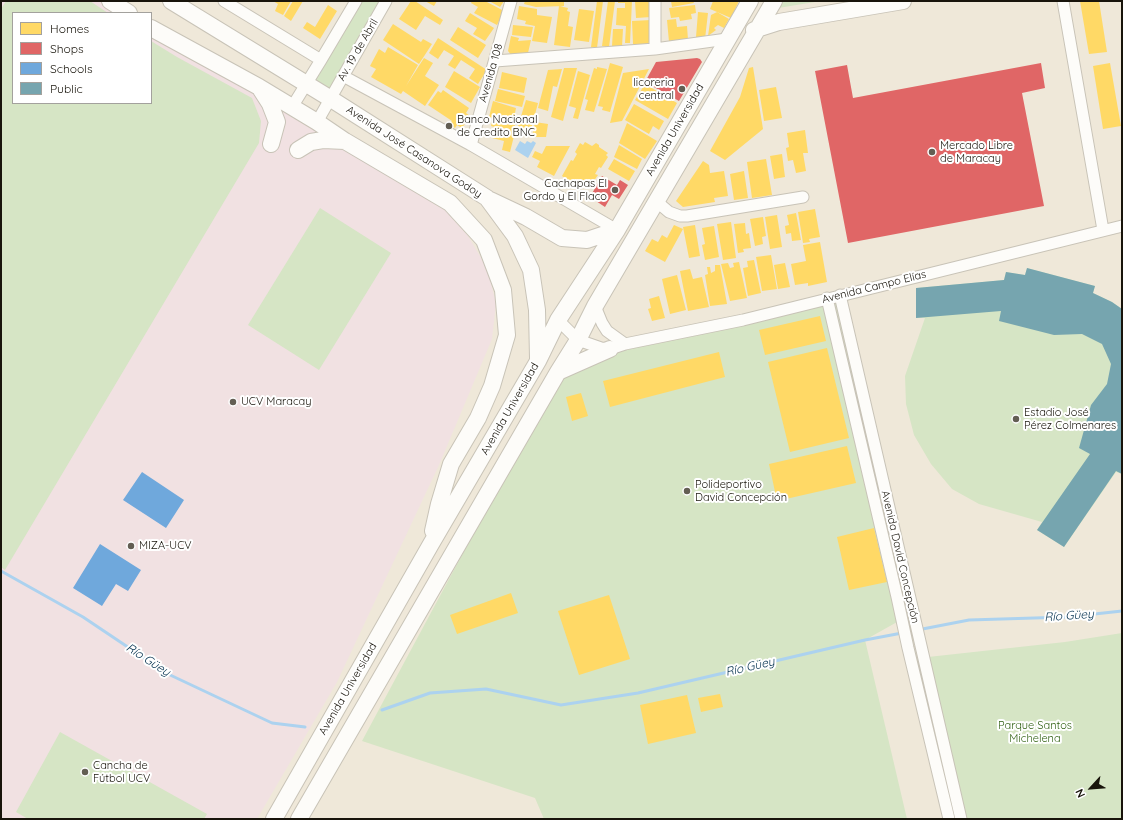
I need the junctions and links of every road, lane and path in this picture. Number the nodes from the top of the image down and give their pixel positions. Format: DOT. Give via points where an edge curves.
graph roads {
  1 [pos="110,1"];
  2 [pos="171,1"];
  3 [pos="356,1"];
  4 [pos="386,1"];
  5 [pos="511,1"];
  6 [pos="654,1"];
  7 [pos="750,1"];
  8 [pos="774,1"];
  9 [pos="903,1"];
  10 [pos="1062,1"];
  11 [pos="226,2"];
  12 [pos="127,12"];
  13 [pos="758,28"];
  14 [pos="152,29"];
  15 [pos="727,39"];
  16 [pos="655,49"];
  17 [pos="321,60"];
  18 [pos="495,61"];
  19 [pos="343,76"];
  20 [pos="306,84"];
  21 [pos="259,87"];
  22 [pos="331,99"];
  23 [pos="292,107"];
  24 [pos="317,122"];
  25 [pos="345,141"];
  26 [pos="271,144"];
  27 [pos="471,145"];
  28 [pos="298,150"];
  29 [pos="803,196"];
  30 [pos="487,198"];
  31 [pos="656,201"];
  32 [pos="1122,226"];
  33 [pos="617,230"];
  34 [pos="1104,230"];
  35 [pos="840,295"];
  36 [pos="827,298"];
  37 [pos="595,306"];
  38 [pos="558,320"];
  39 [pos="578,340"];
  40 [pos="618,347"];
  41 [pos="538,361"];
  42 [pos="558,372"];
  43 [pos="537,408"];
  44 [pos="430,544"];
  45 [pos="274,819"];
  46 [pos="299,819"];
  47 [pos="949,819"];
  48 [pos="961,819"];
  1 -- 12 [label="street"];
  2 -- 20 [label="street, Avenida José Casanova Godoy"];
  3 -- 17 [label="street"];
  4 -- 19 [label="street, Av. 19 de Abril"];
  5 -- 18 [label="street, Avenida 108"];
  6 -- 16 [label="street"];
  7 -- 15 [label="street, Avenida Universidad"];
  8 -- 13 [label="street, Avenida Universidad"];
  9 -- 13 [label="street" via="779,22"];
  10 -- 34 [label="street"];
  11 -- 17 [label="street"];
  13 -- 15 [label="street"];
  13 -- 31 [label="street, Avenida Universidad"];
  14 -- 21 [label="street"];
  15 -- 16 [label="street"];
  15 -- 33 [label="street, Avenida Universidad"];
  16 -- 18 [label="street"];
  17 -- 20 [label="street"];
  18 -- 27 [label="street, Avenida 108"];
  19 -- 22 [label="street, Av. 19 de Abril"];
  19 -- 27 [label="street"];
  20 -- 22 [label="street, Avenida José Casanova Godoy"];
  20 -- 23 [label="street"];
  21 -- 23 [label="street"];
  21 -- 26 [label="street" via="270,104 277,122"];
  22 -- 24 [label="street, Av. 19 de Abril"];
  22 -- 30 [label="street, Avenida José Casanova Godoy"];
  23 -- 24 [label="street, Avenida José Casanova Godoy"];
  24 -- 25 [label="street, Avenida José Casanova Godoy"];
  25 -- 28 [label="street" via="311,142"];
  25 -- 44 [label="street, Avenida José Casanova Godoy" via="450,203 484,240 503,290 507,335 494,379 478,418 451,464"];
  27 -- 33 [label="street"];
  29 -- 31 [label="street" via="687,216 669,212"];
  30 -- 33 [label="street" via="562,238 587,240"];
  30 -- 41 [label="street, Avenida José Casanova Godoy" via="515,236 531,270 537,310"];
  31 -- 37 [label="street, Avenida Universidad"];
  32 -- 34 [label="street, Avenida Campo Elías"];
  33 -- 38 [label="street, Avenida Universidad"];
  34 -- 35 [label="street, Avenida Campo Elías"];
  35 -- 36 [label="street, Avenida Campo Elías"];
  35 -- 48 [label="street, Avenida David Concepción"];
  36 -- 40 [label="street, Avenida Campo Elías" via="743,320"];
  36 -- 47 [label="street, Avenida David Concepción"];
  37 -- 39 [label="street, Avenida Universidad"];
  37 -- 40 [label="street" via="602,324"];
  38 -- 39 [label="street"];
  38 -- 41 [label="street, Avenida Universidad"];
  39 -- 40 [label="street" via="601,348"];
  39 -- 42 [label="street, Avenida Universidad"];
  40 -- 42 [label="street"];
  41 -- 43 [label="street, Avenida José Casanova Godoy"];
  41 -- 44 [label="street, Avenida Universidad"];
  42 -- 43 [label="street, Avenida Universidad"];
  43 -- 46 [label="street, Avenida Universidad"];
  44 -- 45 [label="street, Avenida Universidad"];
}
